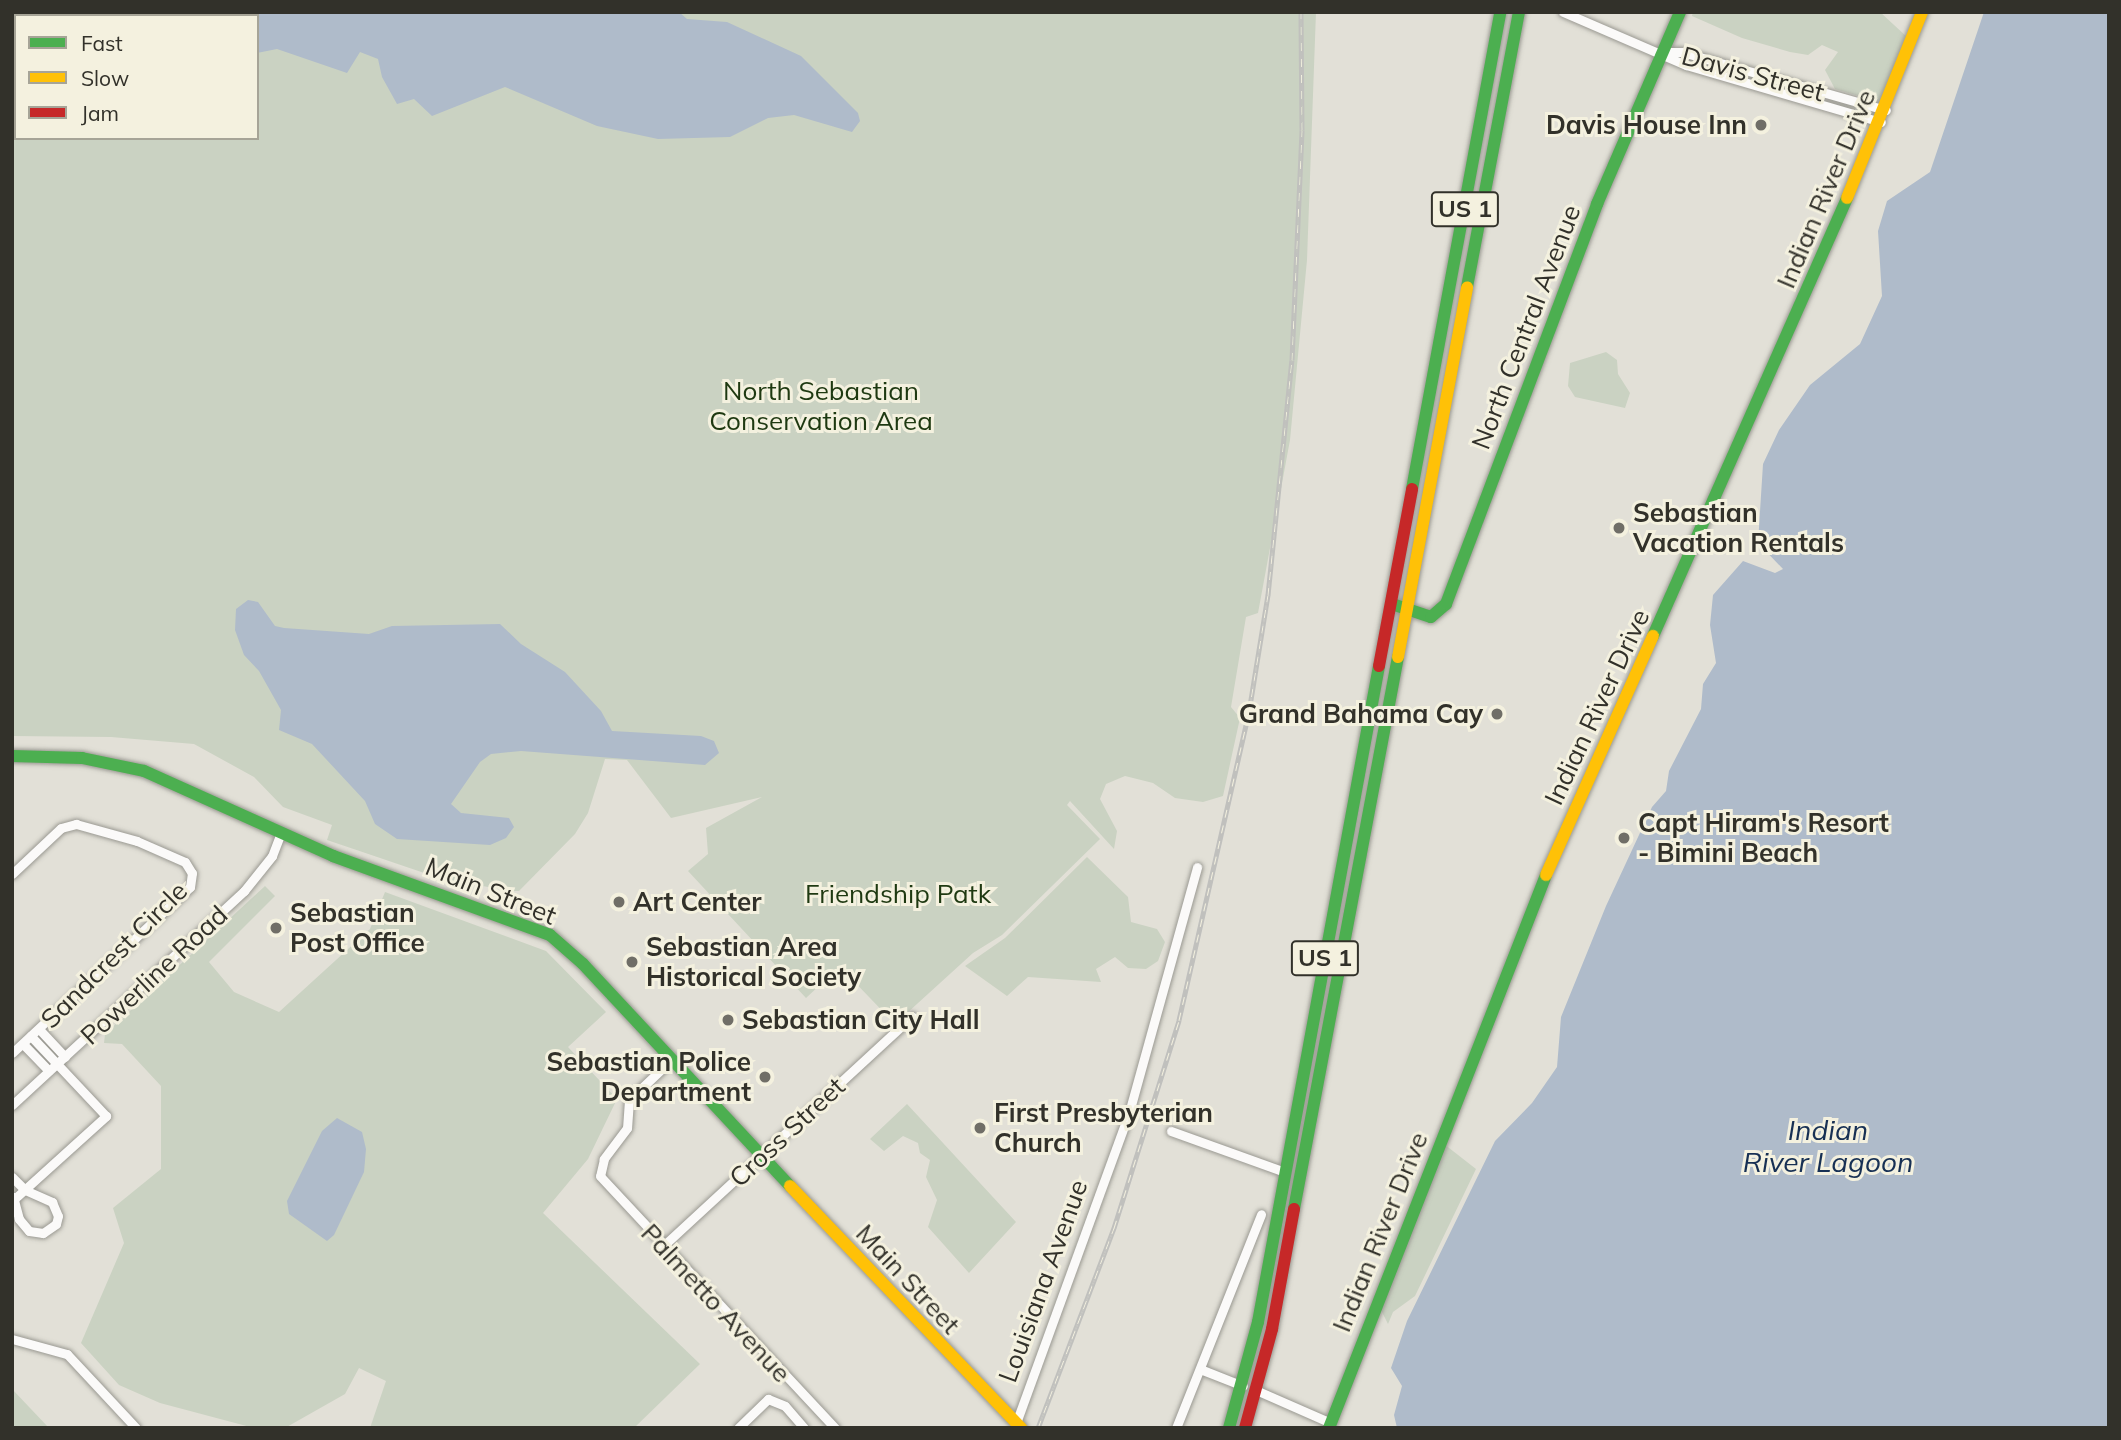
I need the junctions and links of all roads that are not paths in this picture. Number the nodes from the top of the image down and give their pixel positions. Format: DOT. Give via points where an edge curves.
graph roads {
  1 [pos="1500,12"];
  2 [pos="1563,12"];
  3 [pos="1680,12"];
  4 [pos="1923,12"];
  5 [pos="1517,16"];
  6 [pos="1661,52"];
  7 [pos="1884,116"];
  8 [pos="1429,406"];
  9 [pos="1444,412"];
  10 [pos="1392,604"];
  11 [pos="1407,609"];
  12 [pos="12,756"];
  13 [pos="281,833"];
  14 [pos="1197,867"];
  15 [pos="12,874"];
  16 [pos="912,1016"];
  17 [pos="35,1032"];
  18 [pos="23,1044"];
  19 [pos="12,1053"];
  20 [pos="65,1057"];
  21 [pos="672,1059"];
  22 [pos="57,1064"];
  23 [pos="49,1071"];
  24 [pos="12,1105"];
  25 [pos="1171,1131"];
  26 [pos="1292,1140"];
  27 [pos="763,1156"];
  28 [pos="1302,1169"];
  29 [pos="1285,1172"];
  30 [pos="12,1177"];
  31 [pos="25,1190"];
  32 [pos="13,1199"];
  33 [pos="1295,1205"];
  34 [pos="1261,1214"];
  35 [pos="662,1247"];
  36 [pos="12,1339"];
  37 [pos="1200,1369"];
  38 [pos="1243,1386"];
  39 [pos="1258,1391"];
  40 [pos="1330,1425"];
  41 [pos="1016,1426"];
  42 [pos="136,1428"];
  43 [pos="738,1428"];
  44 [pos="804,1428"];
  45 [pos="835,1428"];
  46 [pos="1177,1428"];
  47 [pos="1229,1428"];
  48 [pos="1245,1428"];
  1 -- 8 [label="street, US 1"];
  2 -- 6 [label="street, Davis Street"];
  3 -- 6 [label="street, North Central Avenue"];
  4 -- 7 [label="street, Indian River Drive"];
  5 -- 9 [label="street, US 1"];
  6 -- 7 [label="street, Davis Street" via="1686,65"];
  6 -- 11 [label="street, North Central Avenue" via="1597,204 1446,604 1432,617"];
  7 -- 40 [label="street, Indian River Drive" via="1545,877"];
  8 -- 9 [label="street"];
  8 -- 10 [label="street, US 1"];
  9 -- 11 [label="street, US 1"];
  10 -- 11 [label="street, North Central Avenue"];
  10 -- 26 [label="street, US 1"];
  11 -- 28 [label="street, US 1"];
  12 -- 13 [label="street, Main Street" via="82,758 144,771"];
  13 -- 20 [label="street, Powerline Road" via="272,856 244,891"];
  13 -- 21 [label="street, Main Street" via="550,935"];
  14 -- 41 [label="street, Louisiana Avenue" via="1130,1109"];
  15 -- 17 [label="street, Sandcrest Circle" via="61,828 76,824 137,841 185,862 192,873 190,887"];
  16 -- 27 [label="street, Cross Street"];
  17 -- 18 [label="street, Sandcrest Circle"];
  17 -- 20 [label="street"];
  17 -- 22 [label="street, Sandcrest Circle"];
  18 -- 19 [label="street, Sandcrest Circle"];
  18 -- 23 [label="street"];
  20 -- 22 [label="street, Powerline Road"];
  21 -- 27 [label="street, Main Street"];
  21 -- 35 [label="street, Palmetto Avenue" via="629,1100 627,1128 604,1159 600,1176"];
  22 -- 23 [label="street, Powerline Road"];
  22 -- 31 [label="street, Sandcrest Circle" via="106,1116"];
  23 -- 24 [label="street, Powerline Road"];
  25 -- 29 [label="street"];
  26 -- 28 [label="street"];
  26 -- 29 [label="street, US 1"];
  27 -- 35 [label="street, Cross Street"];
  27 -- 41 [label="street, Main Street"];
  28 -- 33 [label="street, US 1"];
  29 -- 33 [label="street"];
  29 -- 38 [label="street, US 1"];
  30 -- 31 [label="street"];
  31 -- 32 [label="street"];
  31 -- 32 [label="street" via="44,1196 57,1209 56,1224 50,1230 29,1231 19,1219"];
  33 -- 39 [label="street, US 1"];
  34 -- 37 [label="street"];
  35 -- 45 [label="street, Palmetto Avenue"];
  36 -- 42 [label="street" via="67,1354"];
  37 -- 38 [label="street"];
  37 -- 46 [label="street"];
  38 -- 47 [label="street, US 1"];
  39 -- 40 [label="street"];
  39 -- 48 [label="street, US 1"];
  43 -- 44 [label="street" via="768,1399 785,1406"];
}
